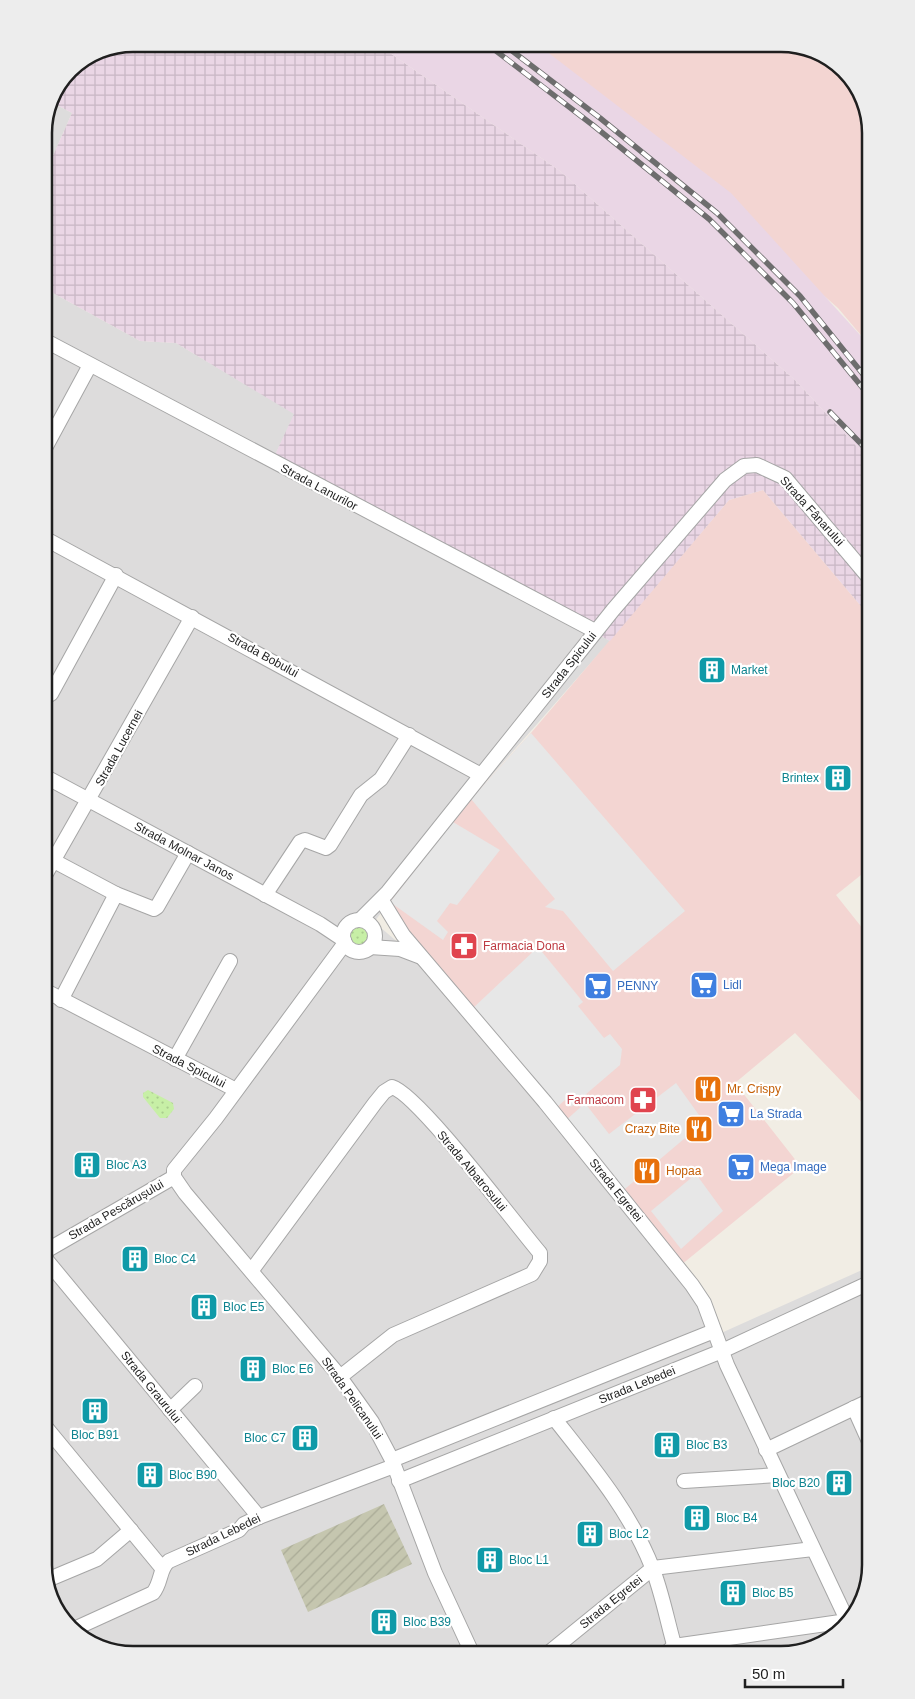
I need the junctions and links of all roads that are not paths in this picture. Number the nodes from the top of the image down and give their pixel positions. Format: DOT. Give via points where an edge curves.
graph roads {
  1 [pos="53,345"];
  2 [pos="90,365"];
  3 [pos="53,432"];
  4 [pos="769,468"];
  5 [pos="53,542"];
  6 [pos="862,569"];
  7 [pos="116,575"];
  8 [pos="192,617"];
  9 [pos="595,631"];
  10 [pos="53,691"];
  11 [pos="409,735"];
  12 [pos="481,775"];
  13 [pos="53,780"];
  14 [pos="90,800"];
  15 [pos="188,853"];
  16 [pos="54,860"];
  17 [pos="116,894"];
  18 [pos="265,895"];
  19 [pos="386,899"];
  20 [pos="355,921"];
  21 [pos="325,927"];
  22 [pos="373,929"];
  23 [pos="402,935"];
  24 [pos="346,947"];
  25 [pos="370,947"];
  26 [pos="422,957"];
  27 [pos="230,961"];
  28 [pos="52,995"];
  29 [pos="61,1000"];
  30 [pos="175,1059"];
  31 [pos="236,1090"];
  32 [pos="174,1177"];
  33 [pos="52,1247"];
  34 [pos="52,1267"];
  35 [pos="252,1270"];
  36 [pos="862,1286"];
  37 [pos="714,1331"];
  38 [pos="722,1351"];
  39 [pos="340,1377"];
  40 [pos="195,1386"];
  41 [pos="862,1404"];
  42 [pos="854,1408"];
  43 [pos="170,1410"];
  44 [pos="554,1418"];
  45 [pos="862,1426"];
  46 [pos="52,1435"];
  47 [pos="766,1450"];
  48 [pos="393,1463"];
  49 [pos="778,1475"];
  50 [pos="399,1480"];
  51 [pos="684,1482"];
  52 [pos="259,1517"];
  53 [pos="131,1530"];
  54 [pos="812,1549"];
  55 [pos="162,1568"];
  56 [pos="653,1568"];
  57 [pos="54,1577"];
  58 [pos="844,1616"];
  59 [pos="837,1624"];
  60 [pos="80,1626"];
  61 [pos="469,1646"];
  62 [pos="557,1646"];
  63 [pos="671,1646"];
  64 [pos="707,1646"];
  1 -- 2 [label="street, Strada Lanurilor"];
  2 -- 3 [label="street"];
  2 -- 9 [label="street, Strada Lanurilor"];
  4 -- 6 [label="street, Strada Fânarului" via="786,478"];
  4 -- 9 [label="street, Strada Spicului" via="744,466 725,480"];
  5 -- 7 [label="street, Strada Bobului"];
  7 -- 8 [label="street, Strada Bobului"];
  7 -- 10 [label="street"];
  8 -- 11 [label="street, Strada Bobului"];
  8 -- 14 [label="street, Strada Lucernei"];
  9 -- 12 [label="street, Strada Spicului"];
  11 -- 12 [label="street, Strada Bobului"];
  11 -- 18 [label="street" via="381,779 361,795 330,845 326,848 305,840 300,842"];
  12 -- 19 [label="street, Strada Spicului"];
  13 -- 14 [label="street, Strada Molnar Janos"];
  14 -- 15 [label="street, Strada Molnar Janos"];
  14 -- 16 [label="street, Strada Lucernei"];
  15 -- 17 [label="street" via="154,909"];
  15 -- 18 [label="street, Strada Molnar Janos"];
  16 -- 17 [label="street"];
  17 -- 29 [label="street"];
  18 -- 21 [label="street, Strada Molnar Janos"];
  19 -- 20 [label="street, Strada Spicului"];
  19 -- 22 [label="street, Strada Spicului"];
  19 -- 23 [label="street"];
  20 -- 21 [label="street"];
  20 -- 22 [label="street"];
  20 -- 24 [label="street" via="344,930"];
  21 -- 24 [label="street, Strada Molnar Janos"];
  22 -- 23 [label="street"];
  22 -- 25 [label="street" via="374,939"];
  23 -- 26 [label="street, Strada Egretei"];
  24 -- 25 [label="street"];
  24 -- 31 [label="street, Strada Spicului"];
  25 -- 26 [label="street" via="400,949"];
  26 -- 37 [label="street, Strada Egretei" via="668,1253 704,1303"];
  27 -- 30 [label="street"];
  28 -- 29 [label="street, Strada Spicului"];
  29 -- 30 [label="street, Strada Spicului"];
  30 -- 31 [label="street, Strada Spicului"];
  31 -- 32 [label="street, Strada Pescărușului" via="174,1170"];
  32 -- 33 [label="street, Strada Pescărușului"];
  32 -- 35 [label="street, Strada Pelicanului" via="184,1193"];
  34 -- 43 [label="street, Strada Graurului"];
  35 -- 39 [label="street, Strada Pelicanului"];
  35 -- 39 [label="street, Strada Albatrosului" via="375,1103 392,1088 406,1095 444,1136 540,1253 540,1261 532,1274 393,1335"];
  36 -- 38 [label="street, Strada Lebedei"];
  37 -- 38 [label="street, Strada Egretei"];
  37 -- 48 [label="street, Strada Lebedei"];
  38 -- 44 [label="street, Strada Lebedei"];
  38 -- 47 [label="street, Strada Egretei"];
  39 -- 48 [label="street, Strada Pelicanului" via="372,1422"];
  40 -- 43 [label="street"];
  41 -- 42 [label="street"];
  42 -- 45 [label="street"];
  42 -- 47 [label="street"];
  43 -- 52 [label="street, Strada Graurului"];
  44 -- 50 [label="street, Strada Lebedei"];
  44 -- 56 [label="street, Strada Egretei" via="617,1499"];
  46 -- 53 [label="street"];
  47 -- 49 [label="street, Strada Egretei"];
  48 -- 50 [label="street, Strada Pelicanului"];
  48 -- 52 [label="street, Strada Lebedei"];
  49 -- 51 [label="street"];
  49 -- 54 [label="street, Strada Egretei"];
  50 -- 61 [label="street, Strada Pelicanului" via="435,1573"];
  52 -- 55 [label="street, Strada Lebedei" via="239,1530 169,1561"];
  53 -- 55 [label="street"];
  53 -- 57 [label="street" via="97,1559"];
  54 -- 56 [label="street, Strada Egretei"];
  54 -- 58 [label="street, Strada Egretei"];
  55 -- 60 [label="street" via="160,1585 153,1593"];
  56 -- 62 [label="street, Strada Egretei"];
  56 -- 63 [label="street, Strada Egretei"];
  59 -- 64 [label="street"];
}
